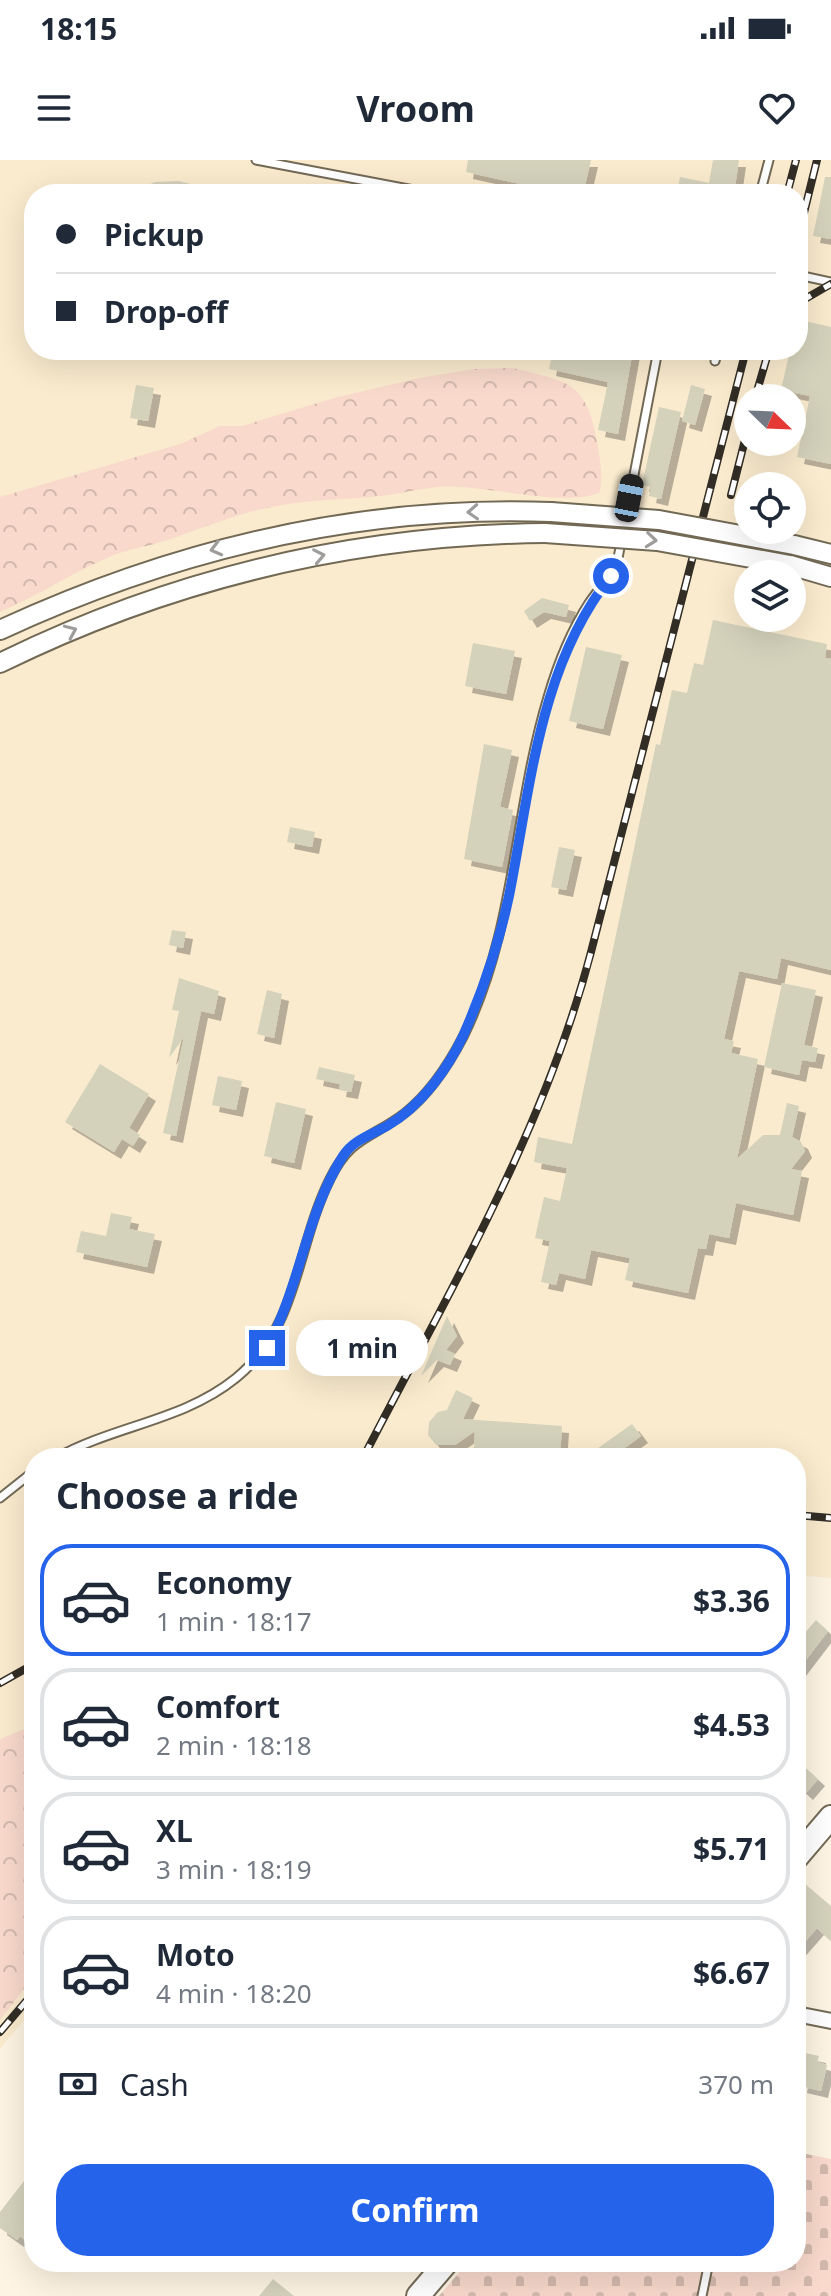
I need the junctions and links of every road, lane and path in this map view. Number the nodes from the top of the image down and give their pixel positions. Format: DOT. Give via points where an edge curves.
graph roads {
  1 [pos="256,160"];
  2 [pos="769,160"];
  3 [pos="382,184"];
  4 [pos="763,184"];
  5 [pos="808,277"];
  6 [pos="831,282"];
  7 [pos="656,360"];
  8 [pos="831,554"];
  9 [pos="831,577"];
  10 [pos="0,630"];
  11 [pos="0,663"];
  12 [pos="76,1448"];
  13 [pos="24,1479"];
  14 [pos="0,1498"];
  15 [pos="831,1817"];
  16 [pos="806,1846"];
  17 [pos="806,2016"];
  18 [pos="831,2021"];
  19 [pos="440,2272"];
  20 [pos="707,2272"];
  21 [pos="425,2292"];
  22 [pos="702,2296"];
  1 -- 3 [label="lane"];
  2 -- 4 [label="lane"];
  5 -- 6 [label="lane"];
  7 -- 12 [label="lane" via="618,558 588,604 548,697 508,899 487,977 463,1037 435,1083 408,1111 345,1152 329,1181 286,1312 267,1348 203,1402"];
  8 -- 10 [label="main road, one-way, bridge" via="659,520 506,510 371,519 213,549 98,588"];
  11 -- 9 [label="main road, one-way, bridge" via="91,622 225,576 369,546 545,533 657,541"];
  13 -- 14 [label="lane"];
  15 -- 16 [label="main road"];
  17 -- 18 [label="street"];
  19 -- 21 [label="main road"];
  20 -- 22 [label="lane"];
}
